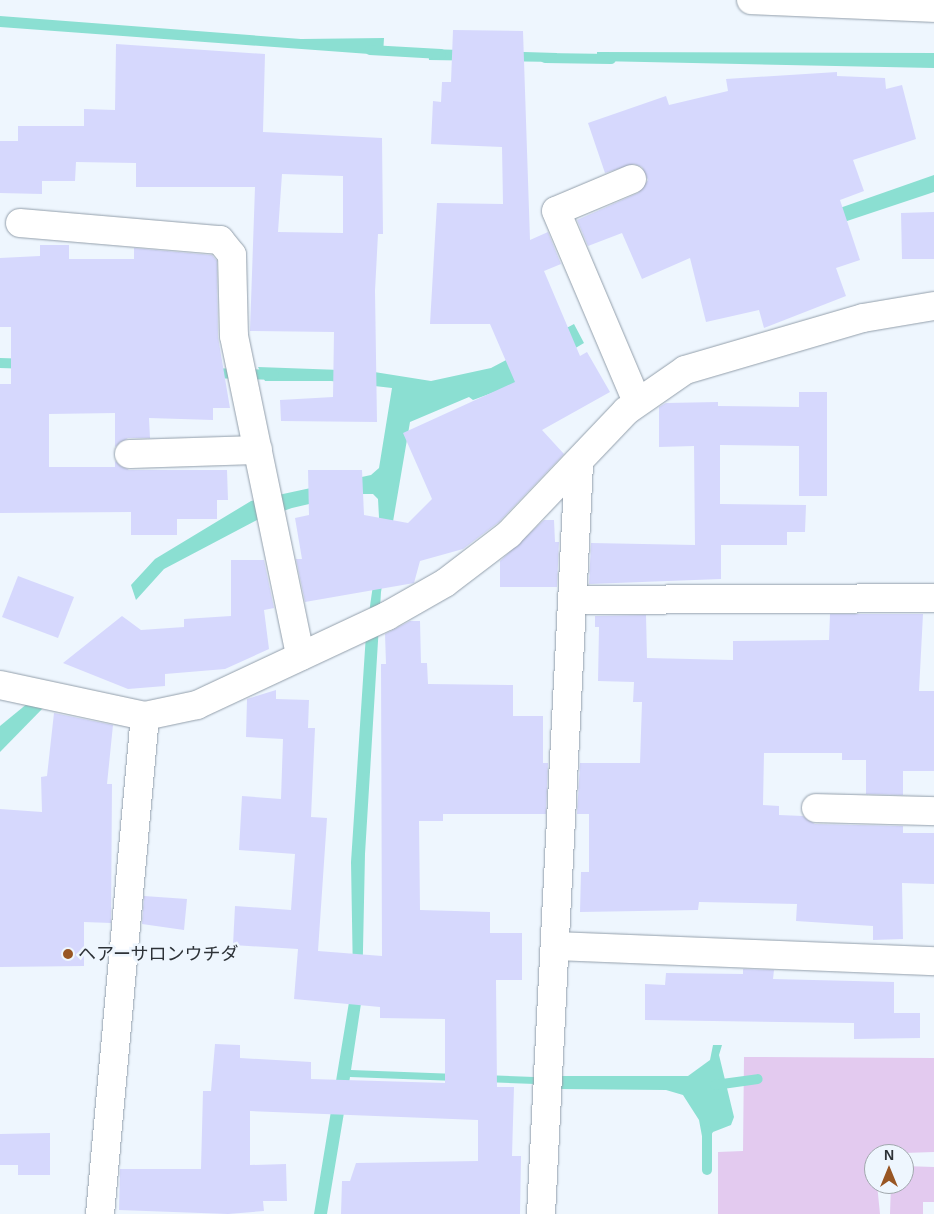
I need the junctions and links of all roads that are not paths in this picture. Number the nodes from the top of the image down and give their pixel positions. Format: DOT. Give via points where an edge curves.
graph roads {
  1 [pos="751,0"];
  2 [pos="934,8"];
  3 [pos="632,179"];
  4 [pos="20,223"];
  5 [pos="934,306"];
  6 [pos="637,402"];
  7 [pos="258,450"];
  8 [pos="130,454"];
  9 [pos="580,464"];
  10 [pos="934,598"];
  11 [pos="572,600"];
  12 [pos="300,656"];
  13 [pos="13,686"];
  14 [pos="145,716"];
  15 [pos="816,808"];
  16 [pos="934,811"];
  17 [pos="557,946"];
  18 [pos="934,961"];
  19 [pos="100,1214"];
  20 [pos="541,1214"];
  1 -- 2 [label="street"];
  3 -- 6 [label="street" via="556,211"];
  4 -- 7 [label="street" via="220,240 232,254 243,375"];
  5 -- 6 [label="street" via="863,318 717,358 685,370"];
  6 -- 9 [label="street"];
  7 -- 8 [label="street"];
  7 -- 12 [label="street"];
  9 -- 11 [label="street"];
  9 -- 12 [label="street" via="509,534 445,583 387,616"];
  10 -- 11 [label="street"];
  11 -- 17 [label="street"];
  12 -- 14 [label="street" via="197,704"];
  13 -- 14 [label="street"];
  14 -- 19 [label="street"];
  15 -- 16 [label="street"];
  17 -- 18 [label="street"];
  17 -- 20 [label="street"];
}
